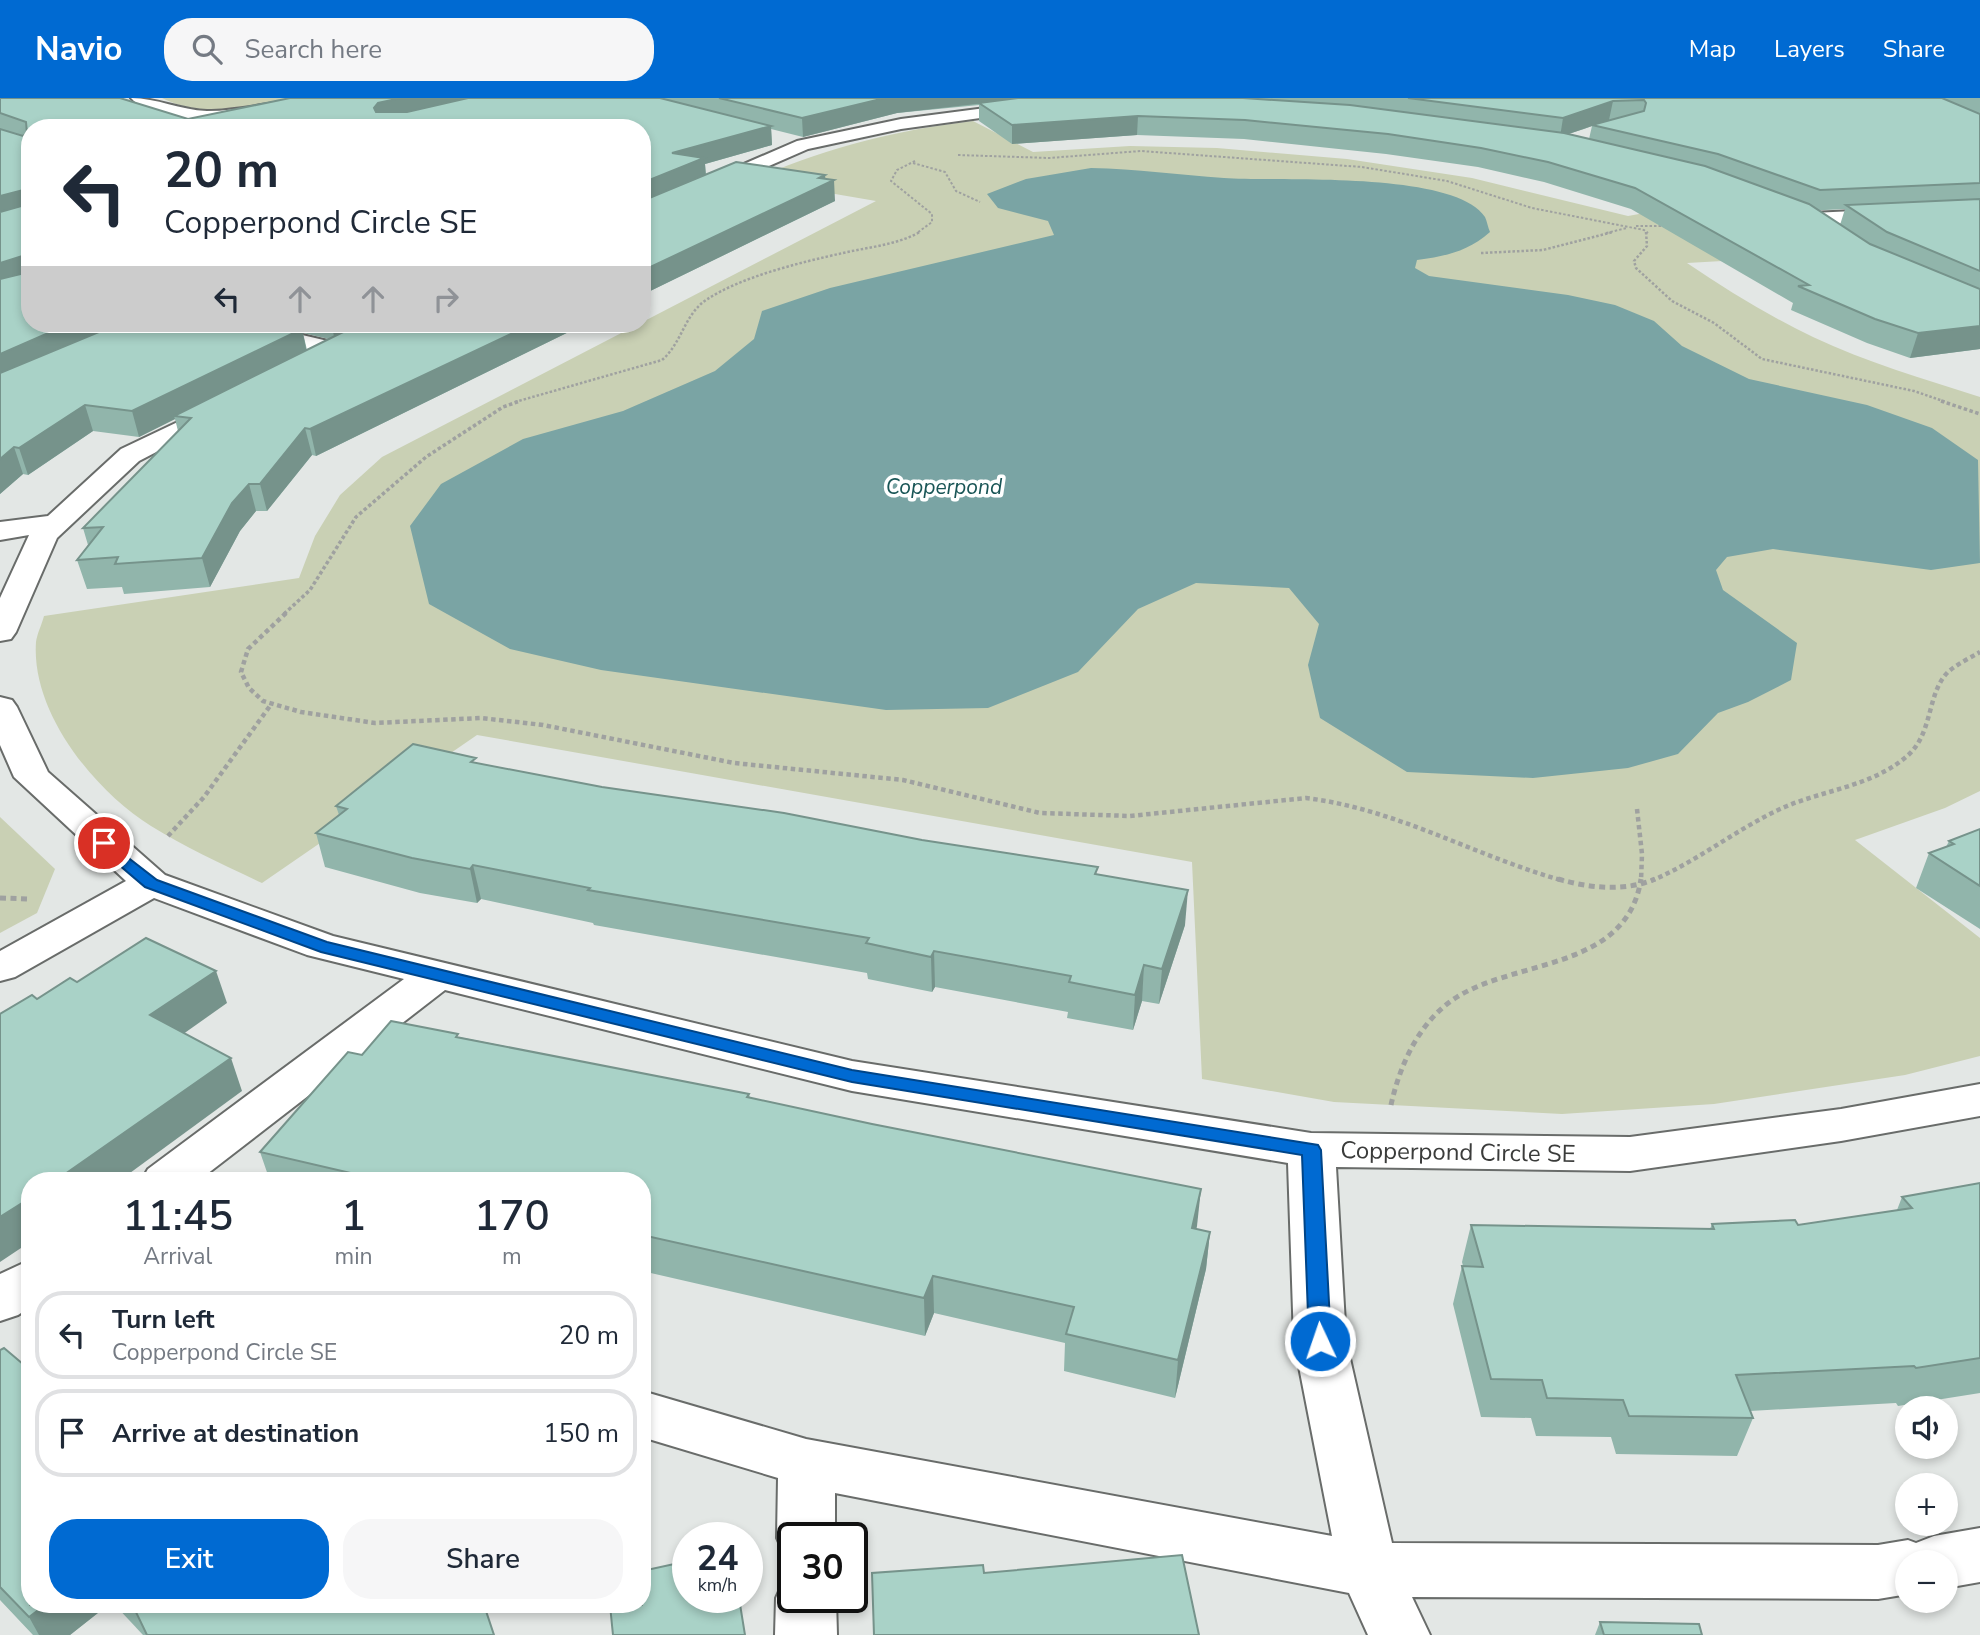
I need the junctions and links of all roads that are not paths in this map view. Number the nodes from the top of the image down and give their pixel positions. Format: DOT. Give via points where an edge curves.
graph roads {
  1 [pos="139,98"];
  2 [pos="314,98"];
  3 [pos="1025,103"];
  4 [pos="1055,107"];
  5 [pos="779,139"];
  6 [pos="803,145"];
  7 [pos="1790,210"];
  8 [pos="651,211"];
  9 [pos="1980,211"];
  10 [pos="1812,219"];
  11 [pos="1980,227"];
  12 [pos="282,333"];
  13 [pos="301,368"];
  14 [pos="252,393"];
  15 [pos="55,523"];
  16 [pos="0,531"];
  17 [pos="0,632"];
  18 [pos="0,708"];
  19 [pos="151,883"];
  20 [pos="0,968"];
  21 [pos="437,975"];
  22 [pos="1980,1100"];
  23 [pos="1311,1150"];
  24 [pos="177,1172"];
  25 [pos="21,1286"];
  26 [pos="0,1301"];
  27 [pos="651,1417"];
  28 [pos="806,1463"];
  29 [pos="806,1522"];
  30 [pos="1980,1555"];
  31 [pos="1958,1559"];
  32 [pos="1895,1569"];
  33 [pos="1368,1570"];
  34 [pos="806,1613"];
  35 [pos="806,1635"];
  36 [pos="1399,1635"];
  1 -- 2 [label="street" via="197,118"];
  3 -- 4 [label="street"];
  3 -- 6 [label="street"];
  5 -- 6 [label="street"];
  6 -- 8 [label="street"];
  7 -- 10 [label="street"];
  9 -- 10 [label="street"];
  10 -- 11 [label="street" via="1835,233"];
  12 -- 13 [label="street" via="349,344"];
  14 -- 15 [label="street" via="130,455"];
  15 -- 16 [label="street"];
  15 -- 17 [label="street" via="44,534"];
  18 -- 19 [label="street, Copperpond Circle SE" via="32,777"];
  19 -- 20 [label="street"];
  19 -- 21 [label="street, Copperpond Circle SE" via="321,946"];
  21 -- 23 [label="street, Copperpond Circle SE" via="852,1076"];
  21 -- 24 [label="street"];
  22 -- 23 [label="street, Copperpond Circle SE" via="1630,1154"];
  23 -- 33 [label="street" via="1320,1341"];
  25 -- 26 [label="street"];
  27 -- 28 [label="street"];
  28 -- 29 [label="street"];
  28 -- 33 [label="street"];
  30 -- 31 [label="street"];
  32 -- 33 [label="street"];
  33 -- 36 [label="street"];
  34 -- 35 [label="street"];
}
